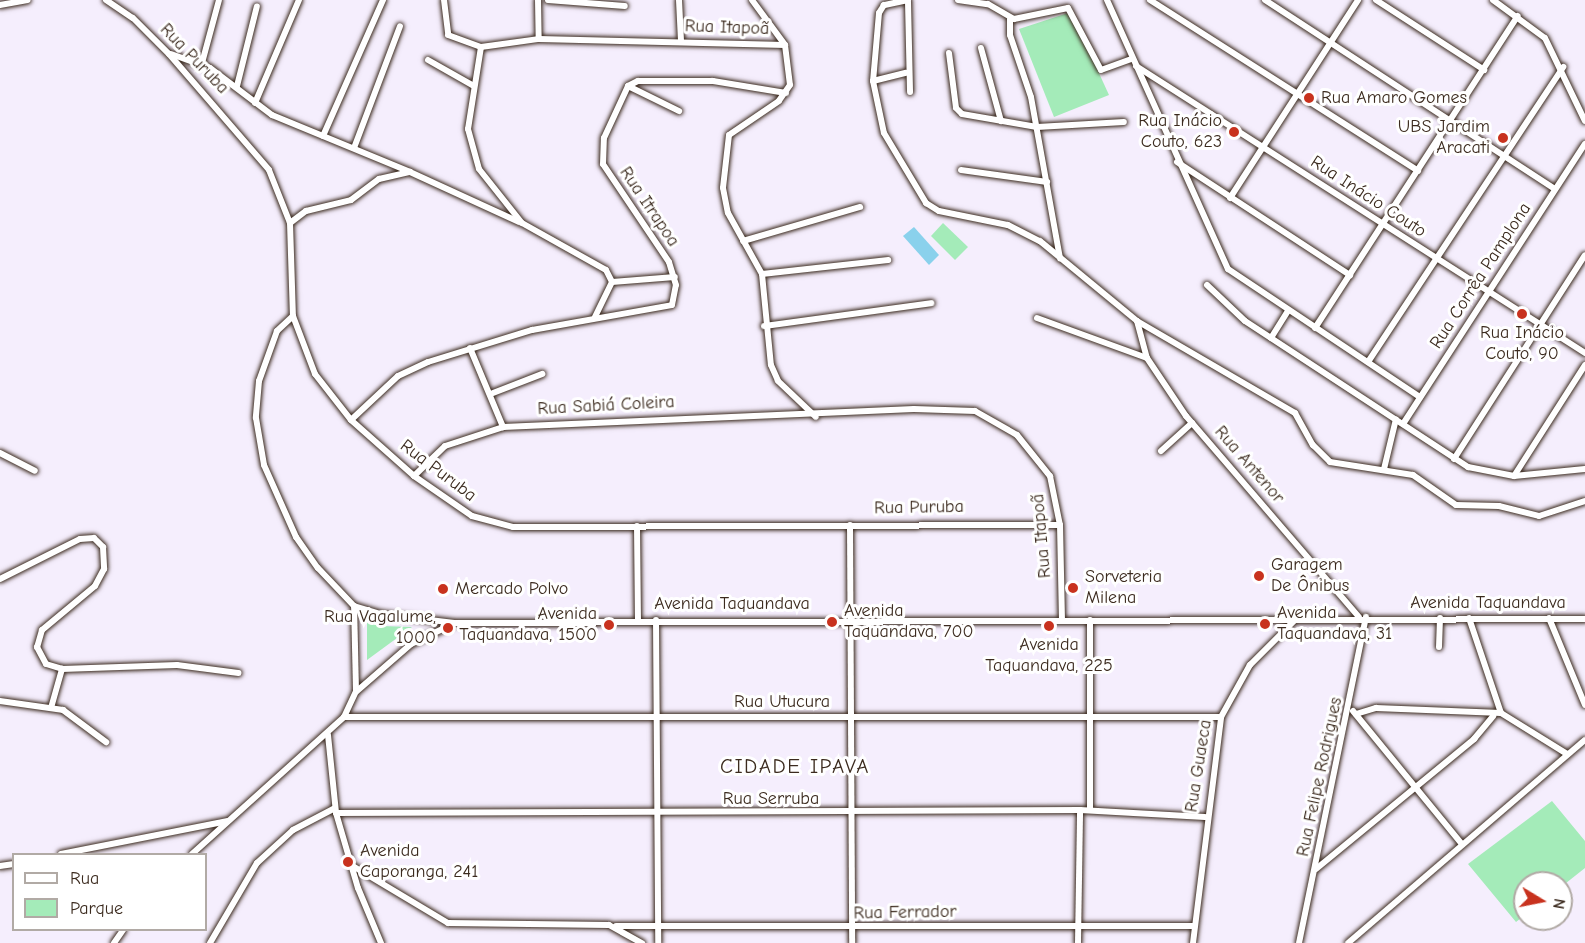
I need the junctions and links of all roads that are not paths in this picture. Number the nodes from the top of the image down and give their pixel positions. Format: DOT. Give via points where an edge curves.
graph roads {
  1 [pos="28,0"];
  2 [pos="106,0"];
  3 [pos="219,0"];
  4 [pos="299,0"];
  5 [pos="384,0"];
  6 [pos="444,0"];
  7 [pos="537,0"];
  8 [pos="548,0"];
  9 [pos="679,0"];
  10 [pos="752,0"];
  11 [pos="958,0"];
  12 [pos="1107,0"];
  13 [pos="1150,0"];
  14 [pos="1265,0"];
  15 [pos="1358,0"];
  16 [pos="1377,0"];
  17 [pos="1493,0"];
  18 [pos="908,1"];
  19 [pos="594,2"];
  20 [pos="987,2"];
  21 [pos="0,5"];
  22 [pos="256,6"];
  23 [pos="625,6"];
  24 [pos="1518,16"];
  25 [pos="1010,19"];
  26 [pos="400,26"];
  27 [pos="539,39"];
  28 [pos="681,42"];
  29 [pos="1330,42"];
  30 [pos="785,45"];
  31 [pos="481,47"];
  32 [pos="981,48"];
  33 [pos="949,53"];
  34 [pos="170,54"];
  35 [pos="1132,59"];
  36 [pos="428,60"];
  37 [pos="202,63"];
  38 [pos="1136,66"];
  39 [pos="1563,67"];
  40 [pos="1484,69"];
  41 [pos="906,73"];
  42 [pos="873,81"];
  43 [pos="472,85"];
  44 [pos="237,86"];
  45 [pos="628,86"];
  46 [pos="910,92"];
  47 [pos="786,93"];
  48 [pos="1297,94"];
  49 [pos="255,103"];
  50 [pos="679,111"];
  51 [pos="1451,120"];
  52 [pos="1000,121"];
  53 [pos="1585,121"];
  54 [pos="1124,122"];
  55 [pos="1037,127"];
  56 [pos="324,136"];
  57 [pos="1585,144"];
  58 [pos="1262,147"];
  59 [pos="354,148"];
  60 [pos="1503,155"];
  61 [pos="1177,162"];
  62 [pos="961,170"];
  63 [pos="1418,171"];
  64 [pos="410,172"];
  65 [pos="1047,182"];
  66 [pos="1555,189"];
  67 [pos="1230,198"];
  68 [pos="860,207"];
  69 [pos="290,222"];
  70 [pos="522,223"];
  71 [pos="1383,224"];
  72 [pos="743,241"];
  73 [pos="1585,255"];
  74 [pos="1060,258"];
  75 [pos="1436,258"];
  76 [pos="888,260"];
  77 [pos="762,274"];
  78 [pos="1350,275"];
  79 [pos="675,277"];
  80 [pos="612,282"];
  81 [pos="1207,285"];
  82 [pos="1488,291"];
  83 [pos="931,303"];
  84 [pos="1288,311"];
  85 [pos="293,316"];
  86 [pos="595,317"];
  87 [pos="1037,318"];
  88 [pos="1137,321"];
  89 [pos="1540,324"];
  90 [pos="764,326"];
  91 [pos="1315,328"];
  92 [pos="1271,338"];
  93 [pos="470,348"];
  94 [pos="1585,353"];
  95 [pos="1147,358"];
  96 [pos="1368,362"];
  97 [pos="1585,365"];
  98 [pos="542,374"];
  99 [pos="493,393"];
  100 [pos="1420,397"];
  101 [pos="816,417"];
  102 [pos="1396,419"];
  103 [pos="351,420"];
  104 [pos="1192,423"];
  105 [pos="1403,424"];
  106 [pos="503,427"];
  107 [pos="1161,451"];
  108 [pos="0,453"];
  109 [pos="1454,459"];
  110 [pos="1384,469"];
  111 [pos="1585,469"];
  112 [pos="35,471"];
  113 [pos="414,476"];
  114 [pos="1514,476"];
  115 [pos="1585,501"];
  116 [pos="850,525"];
  117 [pos="1060,525"];
  118 [pos="637,526"];
  119 [pos="0,579"];
  120 [pos="354,606"];
  121 [pos="1362,617"];
  122 [pos="1440,618"];
  123 [pos="1469,618"];
  124 [pos="1549,618"];
  125 [pos="850,619"];
  126 [pos="1296,619"];
  127 [pos="1585,619"];
  128 [pos="638,620"];
  129 [pos="656,620"];
  130 [pos="1062,620"];
  131 [pos="1090,620"];
  132 [pos="456,623"];
  133 [pos="1439,647"];
  134 [pos="62,669"];
  135 [pos="238,673"];
  136 [pos="356,692"];
  137 [pos="0,701"];
  138 [pos="1585,705"];
  139 [pos="51,708"];
  140 [pos="1354,711"];
  141 [pos="1501,713"];
  142 [pos="1493,716"];
  143 [pos="345,717"];
  144 [pos="851,717"];
  145 [pos="1089,717"];
  146 [pos="1221,717"];
  147 [pos="657,719"];
  148 [pos="328,735"];
  149 [pos="1585,740"];
  150 [pos="106,742"];
  151 [pos="1567,754"];
  152 [pos="1414,786"];
  153 [pos="336,810"];
  154 [pos="1080,810"];
  155 [pos="1090,810"];
  156 [pos="655,813"];
  157 [pos="849,813"];
  158 [pos="1205,817"];
  159 [pos="229,821"];
  160 [pos="1461,843"];
  161 [pos="71,853"];
  162 [pos="194,853"];
  163 [pos="351,865"];
  164 [pos="1316,870"];
  165 [pos="616,926"];
  166 [pos="1078,926"];
  167 [pos="1194,926"];
  168 [pos="657,927"];
  169 [pos="851,929"];
  170 [pos="210,943"];
  171 [pos="381,943"];
  172 [pos="642,943"];
  173 [pos="658,943"];
  174 [pos="852,943"];
  175 [pos="1078,943"];
  176 [pos="1193,943"];
  177 [pos="1299,943"];
  178 [pos="1348,943"];
  1 -- 21 [label="street"];
  2 -- 34 [label="street, Rua Puruba" via="133,18"];
  3 -- 37 [label="street"];
  4 -- 49 [label="street"];
  5 -- 56 [label="street"];
  6 -- 31 [label="street" via="448,35"];
  7 -- 27 [label="street"];
  8 -- 19 [label="street"];
  9 -- 28 [label="street"];
  10 -- 30 [label="street"];
  11 -- 20 [label="street"];
  12 -- 35 [label="street"];
  13 -- 48 [label="street"];
  14 -- 29 [label="street"];
  15 -- 29 [label="street"];
  16 -- 40 [label="street"];
  17 -- 24 [label="street"];
  18 -- 41 [label="street"];
  18 -- 42 [label="street" via="884,5 879,14"];
  19 -- 23 [label="street"];
  20 -- 25 [label="street"];
  22 -- 44 [label="street"];
  24 -- 39 [label="street" via="1545,38"];
  24 -- 40 [label="street"];
  25 -- 35 [label="street" via="1068,8 1101,70"];
  25 -- 55 [label="street"];
  26 -- 59 [label="street"];
  27 -- 28 [label="street, Rua Itapoã"];
  27 -- 31 [label="street, Rua Itapoã"];
  28 -- 30 [label="street, Rua Itapoã"];
  29 -- 48 [label="street"];
  29 -- 51 [label="street"];
  30 -- 47 [label="street, Rua Itapoã" via="791,72"];
  31 -- 43 [label="street"];
  32 -- 52 [label="street"];
  33 -- 52 [label="street" via="958,111"];
  34 -- 37 [label="street"];
  34 -- 69 [label="street, Rua Puruba" via="255,150 280,191"];
  35 -- 38 [label="street"];
  36 -- 43 [label="street"];
  37 -- 44 [label="street"];
  38 -- 58 [label="street, Rua Inácio Couto"];
  38 -- 61 [label="street"];
  39 -- 53 [label="street"];
  39 -- 60 [label="street"];
  40 -- 51 [label="street"];
  41 -- 42 [label="street"];
  41 -- 46 [label="street"];
  42 -- 74 [label="street" via="884,133 926,203 939,211 1008,225"];
  43 -- 70 [label="street" via="468,129 472,150 479,169"];
  44 -- 49 [label="street"];
  45 -- 47 [label="street" via="638,81 713,81"];
  45 -- 50 [label="street"];
  45 -- 79 [label="street, Rua Itrapoa" via="604,138 603,164 656,238"];
  47 -- 72 [label="street" via="729,135 723,188"];
  48 -- 58 [label="street"];
  48 -- 63 [label="street"];
  49 -- 56 [label="street"];
  51 -- 60 [label="street"];
  51 -- 63 [label="street"];
  52 -- 55 [label="street"];
  54 -- 55 [label="street"];
  55 -- 65 [label="street"];
  56 -- 59 [label="street"];
  57 -- 66 [label="street, Rua Corrêa Pamplona"];
  58 -- 67 [label="street"];
  58 -- 71 [label="street, Rua Inácio Couto"];
  59 -- 64 [label="street"];
  60 -- 66 [label="street"];
  60 -- 75 [label="street"];
  61 -- 67 [label="street"];
  61 -- 84 [label="street" via="1228,269"];
  62 -- 65 [label="street"];
  63 -- 71 [label="street"];
  64 -- 69 [label="street" via="379,179 351,200 306,211"];
  64 -- 70 [label="street"];
  65 -- 74 [label="street"];
  66 -- 82 [label="street, Rua Corrêa Pamplona"];
  67 -- 78 [label="street"];
  68 -- 72 [label="street"];
  69 -- 85 [label="street, Rua Puruba"];
  70 -- 80 [label="street" via="599,264"];
  71 -- 75 [label="street, Rua Inácio Couto"];
  71 -- 78 [label="street"];
  72 -- 77 [label="street"];
  73 -- 89 [label="street"];
  74 -- 88 [label="street"];
  75 -- 82 [label="street, Rua Inácio Couto"];
  75 -- 96 [label="street"];
  76 -- 77 [label="street"];
  77 -- 90 [label="street"];
  78 -- 91 [label="street"];
  79 -- 80 [label="street"];
  79 -- 86 [label="street" via="676,296 665,310"];
  80 -- 86 [label="street"];
  81 -- 92 [label="street"];
  82 -- 89 [label="street, Rua Inácio Couto"];
  82 -- 100 [label="street, Rua Corrêa Pamplona"];
  83 -- 90 [label="street"];
  84 -- 91 [label="street"];
  84 -- 92 [label="street"];
  85 -- 103 [label="street, Rua Puruba" via="315,374"];
  85 -- 120 [label="street" via="277,331 259,381 259,442 272,489 296,537"];
  86 -- 93 [label="street"];
  87 -- 95 [label="street"];
  88 -- 95 [label="street, Rua Antenor"];
  88 -- 110 [label="street" via="1296,413 1313,445 1330,462"];
  89 -- 94 [label="street, Rua Inácio Couto"];
  89 -- 109 [label="street"];
  90 -- 101 [label="street" via="778,381"];
  91 -- 96 [label="street"];
  92 -- 102 [label="street"];
  93 -- 99 [label="street"];
  93 -- 103 [label="street" via="398,376"];
  95 -- 104 [label="street, Rua Antenor"];
  96 -- 100 [label="street"];
  97 -- 114 [label="street"];
  98 -- 99 [label="street"];
  99 -- 106 [label="street"];
  100 -- 105 [label="street, Rua Corrêa Pamplona"];
  101 -- 106 [label="street, Rua Sabiá Coleira"];
  101 -- 117 [label="street, Rua Itapoã" via="914,409 975,411 1017,435 1042,460 1056,492"];
  102 -- 105 [label="street"];
  102 -- 110 [label="street"];
  103 -- 113 [label="street, Rua Puruba"];
  104 -- 107 [label="street"];
  104 -- 121 [label="street, Rua Antenor"];
  105 -- 109 [label="street"];
  106 -- 113 [label="street, Rua Sabiá Coleira" via="445,446"];
  108 -- 112 [label="street"];
  109 -- 114 [label="street" via="1477,470"];
  110 -- 115 [label="street" via="1413,475 1456,505 1499,506 1539,516"];
  111 -- 114 [label="street"];
  113 -- 118 [label="street, Rua Puruba" via="455,507 496,525"];
  116 -- 117 [label="street, Rua Puruba"];
  116 -- 118 [label="street, Rua Puruba"];
  116 -- 125 [label="street"];
  117 -- 130 [label="street, Rua Itapoã"];
  118 -- 128 [label="street"];
  119 -- 134 [label="street" via="80,540 100,543 104,569 95,586 42,630 37,647 46,664"];
  120 -- 132 [label="street, Avenida Taquandava" via="392,617"];
  120 -- 136 [label="street"];
  121 -- 122 [label="street, Avenida Taquandava"];
  121 -- 126 [label="street, Avenida Taquandava"];
  121 -- 140 [label="street, Rua Felipe Rodrigues"];
  122 -- 123 [label="street, Avenida Taquandava"];
  122 -- 133 [label="street"];
  123 -- 124 [label="street, Avenida Taquandava"];
  123 -- 141 [label="street"];
  124 -- 127 [label="street, Avenida Taquandava"];
  124 -- 138 [label="street"];
  125 -- 129 [label="street, Avenida Taquandava"];
  125 -- 130 [label="street, Avenida Taquandava"];
  125 -- 144 [label="street"];
  126 -- 131 [label="street, Avenida Taquandava"];
  126 -- 146 [label="street, Rua Guaeca" via="1250,665"];
  128 -- 129 [label="street, Avenida Taquandava"];
  128 -- 132 [label="street, Avenida Taquandava"];
  129 -- 147 [label="street"];
  130 -- 131 [label="street, Avenida Taquandava"];
  131 -- 145 [label="street"];
  132 -- 136 [label="street" via="411,644"];
  134 -- 135 [label="street" via="177,665"];
  134 -- 139 [label="street"];
  136 -- 143 [label="street"];
  137 -- 139 [label="street"];
  139 -- 150 [label="street" via="63,710"];
  140 -- 142 [label="street" via="1376,708"];
  140 -- 152 [label="street"];
  140 -- 164 [label="street, Rua Felipe Rodrigues"];
  141 -- 142 [label="street"];
  141 -- 151 [label="street"];
  142 -- 152 [label="street" via="1482,732"];
  143 -- 147 [label="street, Rua Utucura"];
  143 -- 148 [label="street"];
  144 -- 145 [label="street, Rua Utucura"];
  144 -- 147 [label="street, Rua Utucura"];
  144 -- 157 [label="street"];
  145 -- 146 [label="street, Rua Utucura"];
  145 -- 155 [label="street"];
  146 -- 158 [label="street, Rua Guaeca"];
  147 -- 156 [label="street"];
  148 -- 153 [label="street"];
  148 -- 159 [label="street"];
  149 -- 151 [label="street"];
  151 -- 160 [label="street"];
  152 -- 160 [label="street"];
  152 -- 164 [label="street"];
  153 -- 156 [label="street, Rua Serruba"];
  153 -- 163 [label="street"];
  153 -- 170 [label="street" via="293,830 257,863"];
  154 -- 155 [label="street, Rua Serruba"];
  154 -- 157 [label="street, Rua Serruba"];
  154 -- 166 [label="street"];
  155 -- 158 [label="street, Rua Serruba"];
  156 -- 157 [label="street, Rua Serruba"];
  156 -- 168 [label="street"];
  157 -- 169 [label="street"];
  158 -- 167 [label="street, Rua Guaeca"];
  159 -- 161 [label="street"];
  159 -- 162 [label="street"];
  160 -- 178 [label="street"];
  163 -- 165 [label="street, Rua Ferrador" via="448,923"];
  163 -- 171 [label="street"];
  164 -- 177 [label="street, Rua Felipe Rodrigues"];
  165 -- 168 [label="street, Rua Ferrador"];
  165 -- 172 [label="street"];
  166 -- 167 [label="street, Rua Ferrador"];
  166 -- 169 [label="street, Rua Ferrador"];
  166 -- 175 [label="street"];
  167 -- 176 [label="street, Rua Guaeca"];
  168 -- 169 [label="street, Rua Ferrador"];
  168 -- 173 [label="street"];
  169 -- 174 [label="street"];
}
